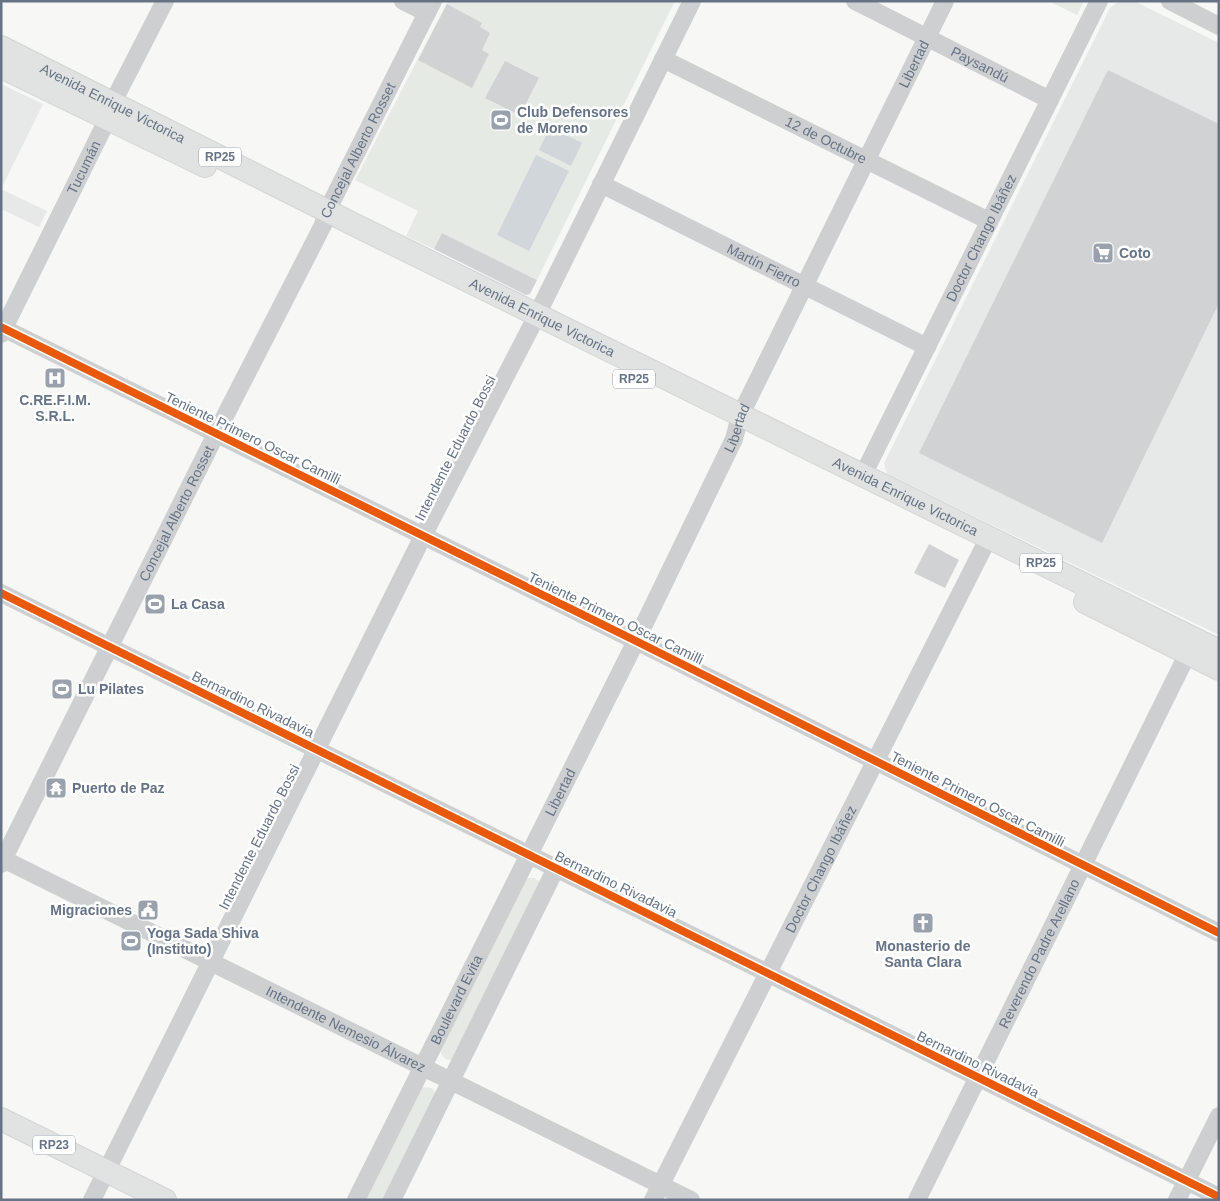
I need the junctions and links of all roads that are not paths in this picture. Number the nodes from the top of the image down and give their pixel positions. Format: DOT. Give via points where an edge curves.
graph roads {
  1 [pos="165,1"];
  2 [pos="403,1"];
  3 [pos="692,1"];
  4 [pos="855,1"];
  5 [pos="945,1"];
  6 [pos="1098,1"];
  7 [pos="1170,1"];
  8 [pos="430,7"];
  9 [pos="1219,26"];
  10 [pos="927,36"];
  11 [pos="1,47"];
  12 [pos="662,59"];
  13 [pos="1,67"];
  14 [pos="1050,100"];
  15 [pos="110,110"];
  16 [pos="867,160"];
  17 [pos="601,184"];
  18 [pos="325,218"];
  19 [pos="989,221"];
  20 [pos="804,286"];
  21 [pos="534,321"];
  22 [pos="2,329"];
  23 [pos="927,347"];
  24 [pos="738,423"];
  25 [pos="216,434"];
  26 [pos="863,476"];
  27 [pos="423,536"];
  28 [pos="985,543"];
  29 [pos="1,593"];
  30 [pos="636,641"];
  31 [pos="110,647"];
  32 [pos="1219,651"];
  33 [pos="1188,654"];
  34 [pos="1219,669"];
  35 [pos="316,749"];
  36 [pos="876,762"];
  37 [pos="529,855"];
  38 [pos="2,860"];
  39 [pos="1082,865"];
  40 [pos="556,868"];
  41 [pos="1219,933"];
  42 [pos="210,962"];
  43 [pos="768,974"];
  44 [pos="424,1066"];
  45 [pos="977,1077"];
  46 [pos="452,1080"];
  47 [pos="1219,1116"];
  48 [pos="1,1119"];
  49 [pos="106,1171"];
  50 [pos="1186,1181"];
  51 [pos="656,1192"];
  52 [pos="1219,1197"];
  53 [pos="92,1200"];
  54 [pos="165,1200"];
  55 [pos="356,1200"];
  56 [pos="392,1200"];
  57 [pos="691,1200"];
  58 [pos="916,1200"];
  59 [pos="1177,1200"];
  1 -- 15 [label="street, Tucumán"];
  2 -- 8 [label="street"];
  3 -- 12 [label="street, Intendente Eduardo Bossi"];
  4 -- 10 [label="street, Paysandú"];
  5 -- 10 [label="street, Libertad"];
  6 -- 14 [label="street, Doctor Chango Ibáñez"];
  7 -- 9 [label="street"];
  8 -- 18 [label="street, Concejal Alberto Rosset"];
  10 -- 14 [label="street, Paysandú"];
  10 -- 16 [label="street, Libertad"];
  11 -- 15 [label="main road, Avenida Enrique Victorica / RP25"];
  12 -- 16 [label="street, 12 de Octubre"];
  12 -- 17 [label="street, Intendente Eduardo Bossi"];
  13 -- 15 [label="main road, Avenida Enrique Victorica / RP25"];
  14 -- 19 [label="street, Doctor Chango Ibáñez"];
  15 -- 18 [label="main road, Avenida Enrique Victorica / RP25"];
  15 -- 22 [label="street, Tucumán"];
  16 -- 19 [label="street, 12 de Octubre"];
  16 -- 20 [label="street, Libertad"];
  17 -- 20 [label="street, Martín Fierro"];
  17 -- 21 [label="street, Intendente Eduardo Bossi"];
  18 -- 21 [label="main road, Avenida Enrique Victorica / RP25"];
  18 -- 25 [label="street, Concejal Alberto Rosset"];
  19 -- 23 [label="street, Doctor Chango Ibáñez"];
  20 -- 23 [label="street, Martín Fierro"];
  20 -- 24 [label="street, Libertad"];
  21 -- 24 [label="main road, Avenida Enrique Victorica / RP25"];
  21 -- 27 [label="street, Intendente Eduardo Bossi"];
  22 -- 25 [label="street, Teniente Primero Oscar Camilli"];
  23 -- 26 [label="street, Doctor Chango Ibáñez"];
  24 -- 26 [label="main road, Avenida Enrique Victorica / RP25"];
  24 -- 28 [label="main road, Avenida Enrique Victorica / RP25"];
  24 -- 30 [label="street, Libertad" via="734,439"];
  25 -- 27 [label="street, Teniente Primero Oscar Camilli"];
  25 -- 31 [label="street, Concejal Alberto Rosset"];
  26 -- 28 [label="main road, Avenida Enrique Victorica / RP25"];
  27 -- 30 [label="street, Teniente Primero Oscar Camilli"];
  27 -- 35 [label="street, Intendente Eduardo Bossi"];
  28 -- 32 [label="main road, Avenida Enrique Victorica / RP25"];
  28 -- 33 [label="main road, Avenida Enrique Victorica / RP25"];
  28 -- 36 [label="street, Doctor Chango Ibáñez"];
  29 -- 31 [label="street, Bernardino Rivadavia"];
  30 -- 36 [label="street, Teniente Primero Oscar Camilli"];
  30 -- 37 [label="street, Libertad"];
  31 -- 35 [label="street, Bernardino Rivadavia"];
  31 -- 38 [label="street, Concejal Alberto Rosset"];
  33 -- 34 [label="main road, Avenida Enrique Victorica / RP25"];
  33 -- 39 [label="street, Reverendo Padre Arellano"];
  35 -- 37 [label="street, Bernardino Rivadavia"];
  35 -- 42 [label="street, Intendente Eduardo Bossi"];
  36 -- 39 [label="street, Teniente Primero Oscar Camilli"];
  36 -- 43 [label="street, Doctor Chango Ibáñez"];
  37 -- 40 [label="street, Bernardino Rivadavia"];
  37 -- 44 [label="street, Boulevard Evita"];
  38 -- 42 [label="street, Intendente Nemesio Álvarez"];
  39 -- 41 [label="street, Teniente Primero Oscar Camilli"];
  39 -- 45 [label="street, Reverendo Padre Arellano"];
  40 -- 43 [label="street, Bernardino Rivadavia"];
  40 -- 46 [label="street"];
  42 -- 44 [label="street, Intendente Nemesio Álvarez"];
  42 -- 49 [label="street, Intendente Eduardo Bossi"];
  43 -- 45 [label="street, Bernardino Rivadavia"];
  43 -- 51 [label="street, Doctor Chango Ibáñez"];
  44 -- 46 [label="street, Intendente Nemesio Álvarez"];
  44 -- 55 [label="street, Boulevard Evita"];
  45 -- 50 [label="street, Bernardino Rivadavia"];
  45 -- 58 [label="street, Reverendo Padre Arellano"];
  46 -- 51 [label="street, Intendente Nemesio Álvarez"];
  46 -- 56 [label="street"];
  47 -- 50 [label="street"];
  48 -- 49 [label="main road, RP23"];
  49 -- 53 [label="street, Intendente Eduardo Bossi"];
  49 -- 54 [label="main road, RP23"];
  50 -- 52 [label="street, Bernardino Rivadavia"];
  50 -- 59 [label="street"];
  51 -- 57 [label="street, Intendente Nemesio Álvarez"];
}
